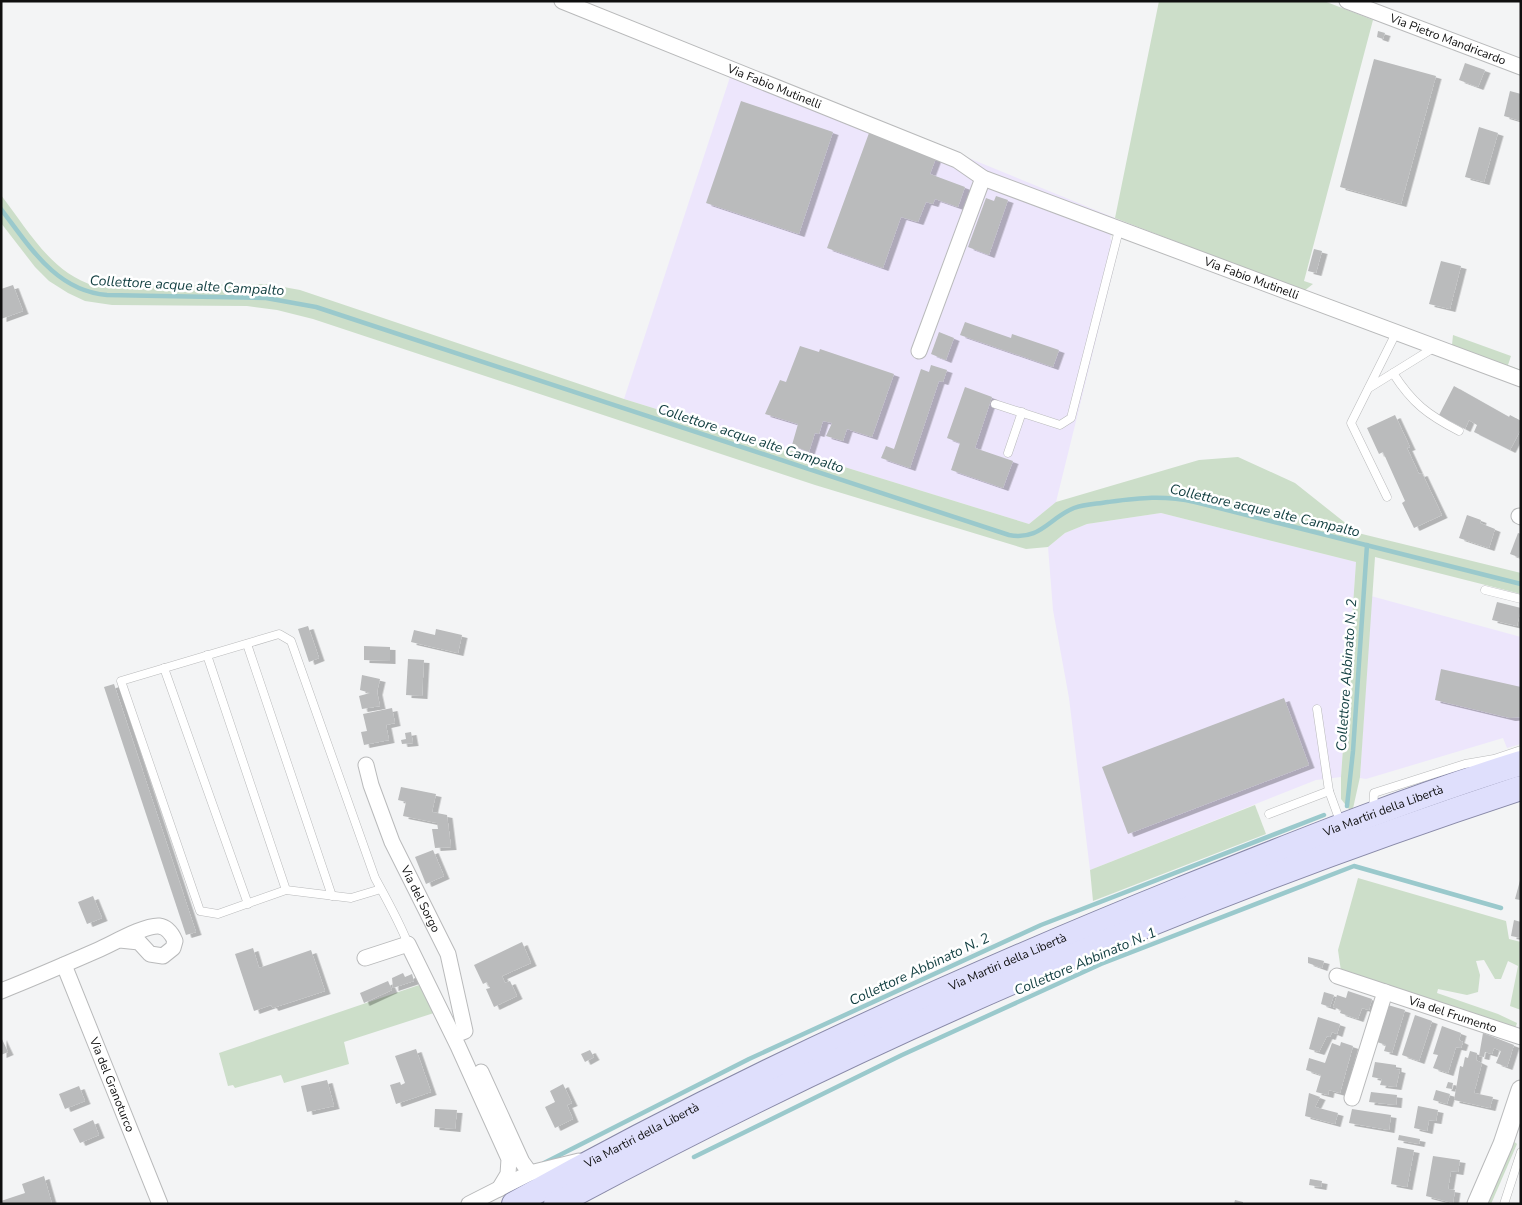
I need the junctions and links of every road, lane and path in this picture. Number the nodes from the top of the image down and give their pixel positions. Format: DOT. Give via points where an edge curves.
graph roads {
  1 [pos="562,1"];
  2 [pos="1347,1"];
  3 [pos="1521,67"];
  4 [pos="983,178"];
  5 [pos="1119,230"];
  6 [pos="1396,333"];
  7 [pos="1435,347"];
  8 [pos="920,352"];
  9 [pos="1393,373"];
  10 [pos="1521,378"];
  11 [pos="1369,388"];
  12 [pos="995,404"];
  13 [pos="1022,412"];
  14 [pos="1459,431"];
  15 [pos="1008,453"];
  16 [pos="1387,497"];
  17 [pos="1486,590"];
  18 [pos="1521,599"];
  19 [pos="247,644"];
  20 [pos="207,656"];
  21 [pos="164,668"];
  22 [pos="1317,709"];
  23 [pos="1521,750"];
  24 [pos="1521,762"];
  25 [pos="366,765"];
  26 [pos="1496,765"];
  27 [pos="1521,788"];
  28 [pos="1329,791"];
  29 [pos="1269,814"];
  30 [pos="1342,826"];
  31 [pos="381,889"];
  32 [pos="286,890"];
  33 [pos="332,896"];
  34 [pos="248,904"];
  35 [pos="120,940"];
  36 [pos="408,944"];
  37 [pos="366,958"];
  38 [pos="64,965"];
  39 [pos="1336,976"];
  40 [pos="1,991"];
  41 [pos="1385,992"];
  42 [pos="456,1035"];
  43 [pos="1521,1037"];
  44 [pos="1521,1090"];
  45 [pos="1352,1098"];
  46 [pos="1521,1152"];
  47 [pos="597,1182"];
  48 [pos="543,1188"];
  49 [pos="505,1199"];
  50 [pos="160,1204"];
  51 [pos="469,1204"];
  52 [pos="577,1204"];
  53 [pos="1477,1204"];
  54 [pos="1504,1204"];
  1 -- 4 [label="street, Via Fabio Mutinelli" via="957,160"];
  2 -- 3 [label="street, Via Pietro Mandricardo"];
  4 -- 5 [label="street, Via Fabio Mutinelli"];
  4 -- 8 [label="street"];
  5 -- 6 [label="street, Via Fabio Mutinelli"];
  5 -- 13 [label="lane" via="1074,413 1060,425"];
  6 -- 7 [label="street, Via Fabio Mutinelli"];
  6 -- 11 [label="lane"];
  7 -- 9 [label="lane"];
  7 -- 10 [label="street, Via Fabio Mutinelli"];
  9 -- 11 [label="lane"];
  9 -- 14 [label="lane" via="1403,389 1429,415"];
  11 -- 16 [label="lane" via="1351,423"];
  12 -- 13 [label="lane"];
  13 -- 15 [label="lane"];
  17 -- 18 [label="lane"];
  19 -- 20 [label="lane"];
  19 -- 31 [label="lane" via="279,634 291,641"];
  19 -- 33 [label="lane"];
  20 -- 21 [label="lane"];
  20 -- 32 [label="lane"];
  21 -- 34 [label="lane"];
  21 -- 34 [label="lane" via="121,681 200,911 218,914"];
  22 -- 28 [label="lane"];
  23 -- 26 [label="lane"];
  24 -- 26 [label="main road, Via Martiri della Libertà"];
  25 -- 42 [label="street, Via del Sorgo" via="392,842 448,954 464,1031"];
  26 -- 30 [label="main road, Via Martiri della Libertà"];
  27 -- 47 [label="main road, Via Martiri della Libertà" via="1326,856 1078,952 800,1078"];
  28 -- 29 [label="lane"];
  28 -- 30 [label="lane"];
  30 -- 48 [label="main road, Via Martiri della Libertà" via="1071,934 936,993 782,1065"];
  31 -- 33 [label="lane" via="351,898"];
  31 -- 36 [label="lane"];
  32 -- 33 [label="lane"];
  32 -- 34 [label="lane"];
  35 -- 38 [label="street"];
  36 -- 37 [label="street"];
  36 -- 42 [label="street, Via del Sorgo"];
  38 -- 40 [label="street"];
  38 -- 50 [label="street, Via del Granoturco"];
  39 -- 41 [label="street, Via del Frumento"];
  41 -- 43 [label="street, Via del Frumento"];
  41 -- 45 [label="street"];
  42 -- 48 [label="street, Via del Sorgo" via="471,1050 522,1162"];
  42 -- 49 [label="street, Via del Sorgo" via="509,1159"];
  44 -- 53 [label="street" via="1512,1127"];
  46 -- 54 [label="lane"];
  47 -- 48 [label="main road, Via Martiri della Libertà"];
  47 -- 52 [label="street"];
  48 -- 49 [label="main road"];
  49 -- 51 [label="street"];
}
